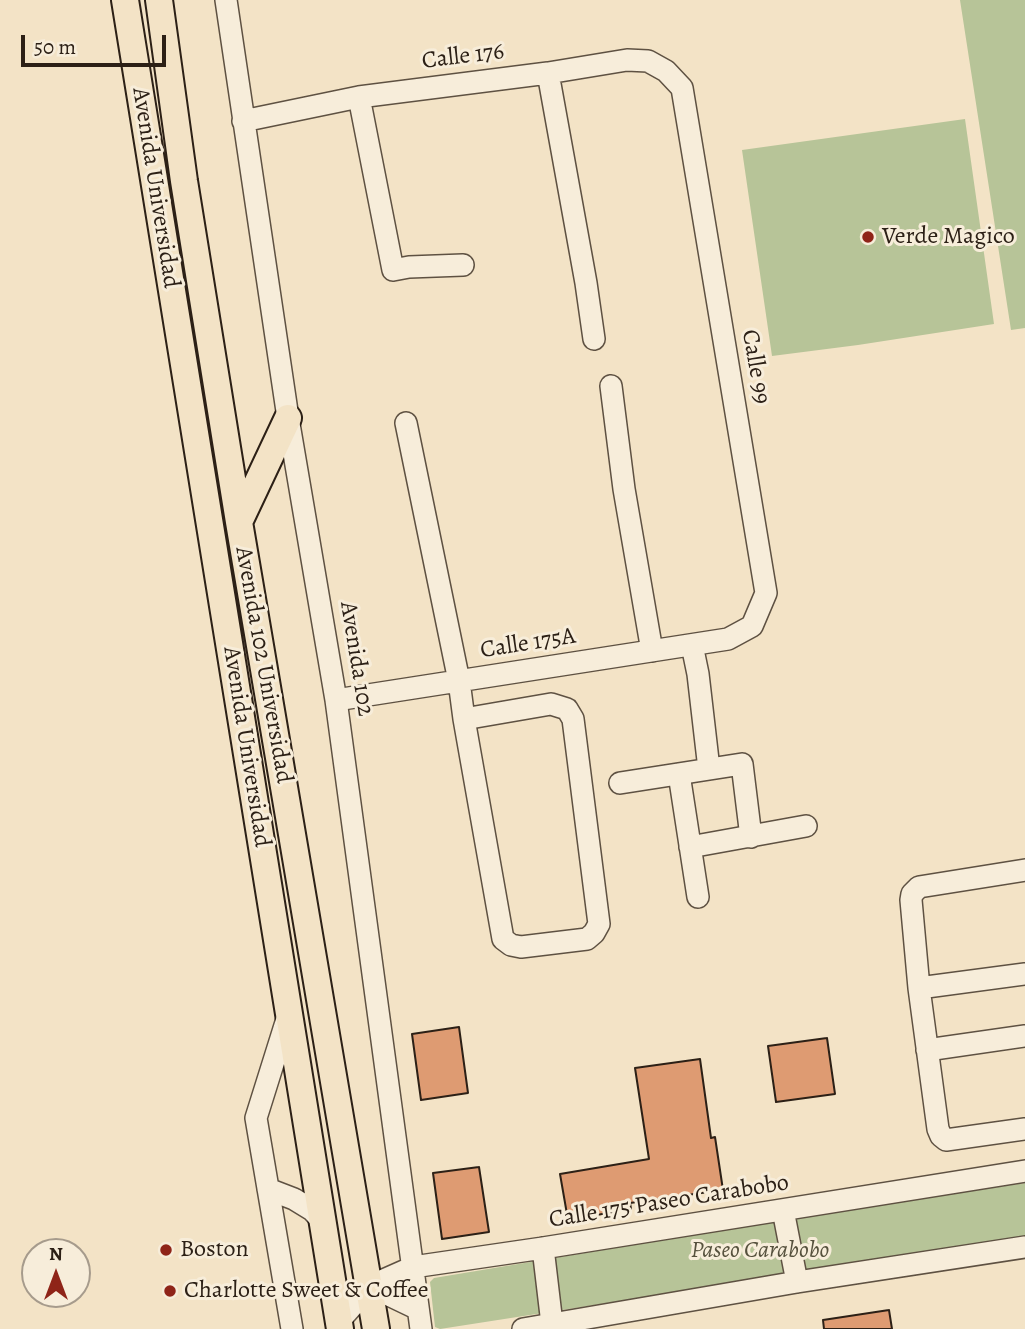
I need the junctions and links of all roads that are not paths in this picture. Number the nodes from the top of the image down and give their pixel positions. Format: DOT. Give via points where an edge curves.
graph roads {
  1 [pos="125,0"];
  2 [pos="159,0"];
  3 [pos="226,0"];
  4 [pos="548,73"];
  5 [pos="682,88"];
  6 [pos="359,97"];
  7 [pos="243,121"];
  8 [pos="463,265"];
  9 [pos="594,339"];
  10 [pos="611,386"];
  11 [pos="288,418"];
  12 [pos="406,423"];
  13 [pos="239,522"];
  14 [pos="729,639"];
  15 [pos="692,645"];
  16 [pos="652,651"];
  17 [pos="459,681"];
  18 [pos="336,701"];
  19 [pos="464,719"];
  20 [pos="709,769"];
  21 [pos="679,774"];
  22 [pos="620,783"];
  23 [pos="806,826"];
  24 [pos="751,836"];
  25 [pos="690,848"];
  26 [pos="1025,870"];
  27 [pos="698,897"];
  28 [pos="1025,974"];
  29 [pos="919,988"];
  30 [pos="289,1014"];
  31 [pos="1025,1036"];
  32 [pos="928,1050"];
  33 [pos="1025,1129"];
  34 [pos="1025,1171"];
  35 [pos="268,1189"];
  36 [pos="783,1210"];
  37 [pos="323,1222"];
  38 [pos="1025,1247"];
  39 [pos="543,1248"];
  40 [pos="413,1267"];
  41 [pos="797,1282"];
  42 [pos="370,1286"];
  43 [pos="420,1319"];
  44 [pos="552,1324"];
  45 [pos="339,1325"];
  46 [pos="292,1329"];
  47 [pos="376,1329"];
  48 [pos="523,1329"];
  1 -- 30 [label="main road, Avenida Universidad"];
  2 -- 13 [label="main road, Avenida 102 Universidad"];
  3 -- 7 [label="street, Avenida 102"];
  4 -- 5 [label="street, Calle 176" via="648,61"];
  4 -- 6 [label="street, Calle 176"];
  4 -- 9 [label="street"];
  5 -- 14 [label="street, Calle 99" via="766,593 752,626"];
  6 -- 7 [label="street, Calle 176"];
  6 -- 8 [label="street" via="393,270"];
  7 -- 11 [label="street, Avenida 102"];
  10 -- 16 [label="street"];
  11 -- 13 [label="main road"];
  11 -- 18 [label="street, Avenida 102"];
  12 -- 17 [label="street"];
  13 -- 42 [label="main road, Avenida 102 Universidad"];
  14 -- 15 [label="street, Calle 175A"];
  15 -- 16 [label="street, Calle 175A"];
  15 -- 20 [label="street"];
  16 -- 17 [label="street, Calle 175A"];
  17 -- 18 [label="street, Calle 175A"];
  17 -- 19 [label="street"];
  18 -- 40 [label="street, Avenida 102"];
  19 -- 19 [label="street" via="551,704 567,709 573,719 598,924 587,939 521,947 503,939"];
  20 -- 21 [label="street"];
  20 -- 24 [label="street" via="742,764"];
  21 -- 22 [label="street"];
  21 -- 25 [label="street"];
  23 -- 24 [label="street"];
  24 -- 25 [label="street"];
  25 -- 27 [label="street"];
  26 -- 29 [label="street" via="919,887 912,894"];
  28 -- 29 [label="street"];
  29 -- 32 [label="street"];
  30 -- 35 [label="street" via="256,1118"];
  30 -- 37 [label="main road, Avenida Universidad"];
  31 -- 32 [label="street"];
  32 -- 33 [label="street" via="941,1136 946,1140"];
  34 -- 36 [label="street, Calle 175 Paseo Carabobo"];
  35 -- 37 [label="street" via="294,1199"];
  35 -- 46 [label="street"];
  36 -- 39 [label="street, Calle 175 Paseo Carabobo"];
  36 -- 41 [label="street"];
  37 -- 45 [label="main road, Avenida Universidad"];
  38 -- 41 [label="street"];
  39 -- 40 [label="street, Calle 175 Paseo Carabobo"];
  39 -- 44 [label="street"];
  40 -- 42 [label="street, Calle 175 Paseo Carabobo"];
  40 -- 43 [label="street, Avenida 102"];
  41 -- 44 [label="street"];
  42 -- 43 [label="street"];
  42 -- 45 [label="street, Calle 175 Paseo Carabobo"];
  42 -- 47 [label="main road, Avenida 102 Universidad"];
  44 -- 48 [label="street"];
}
